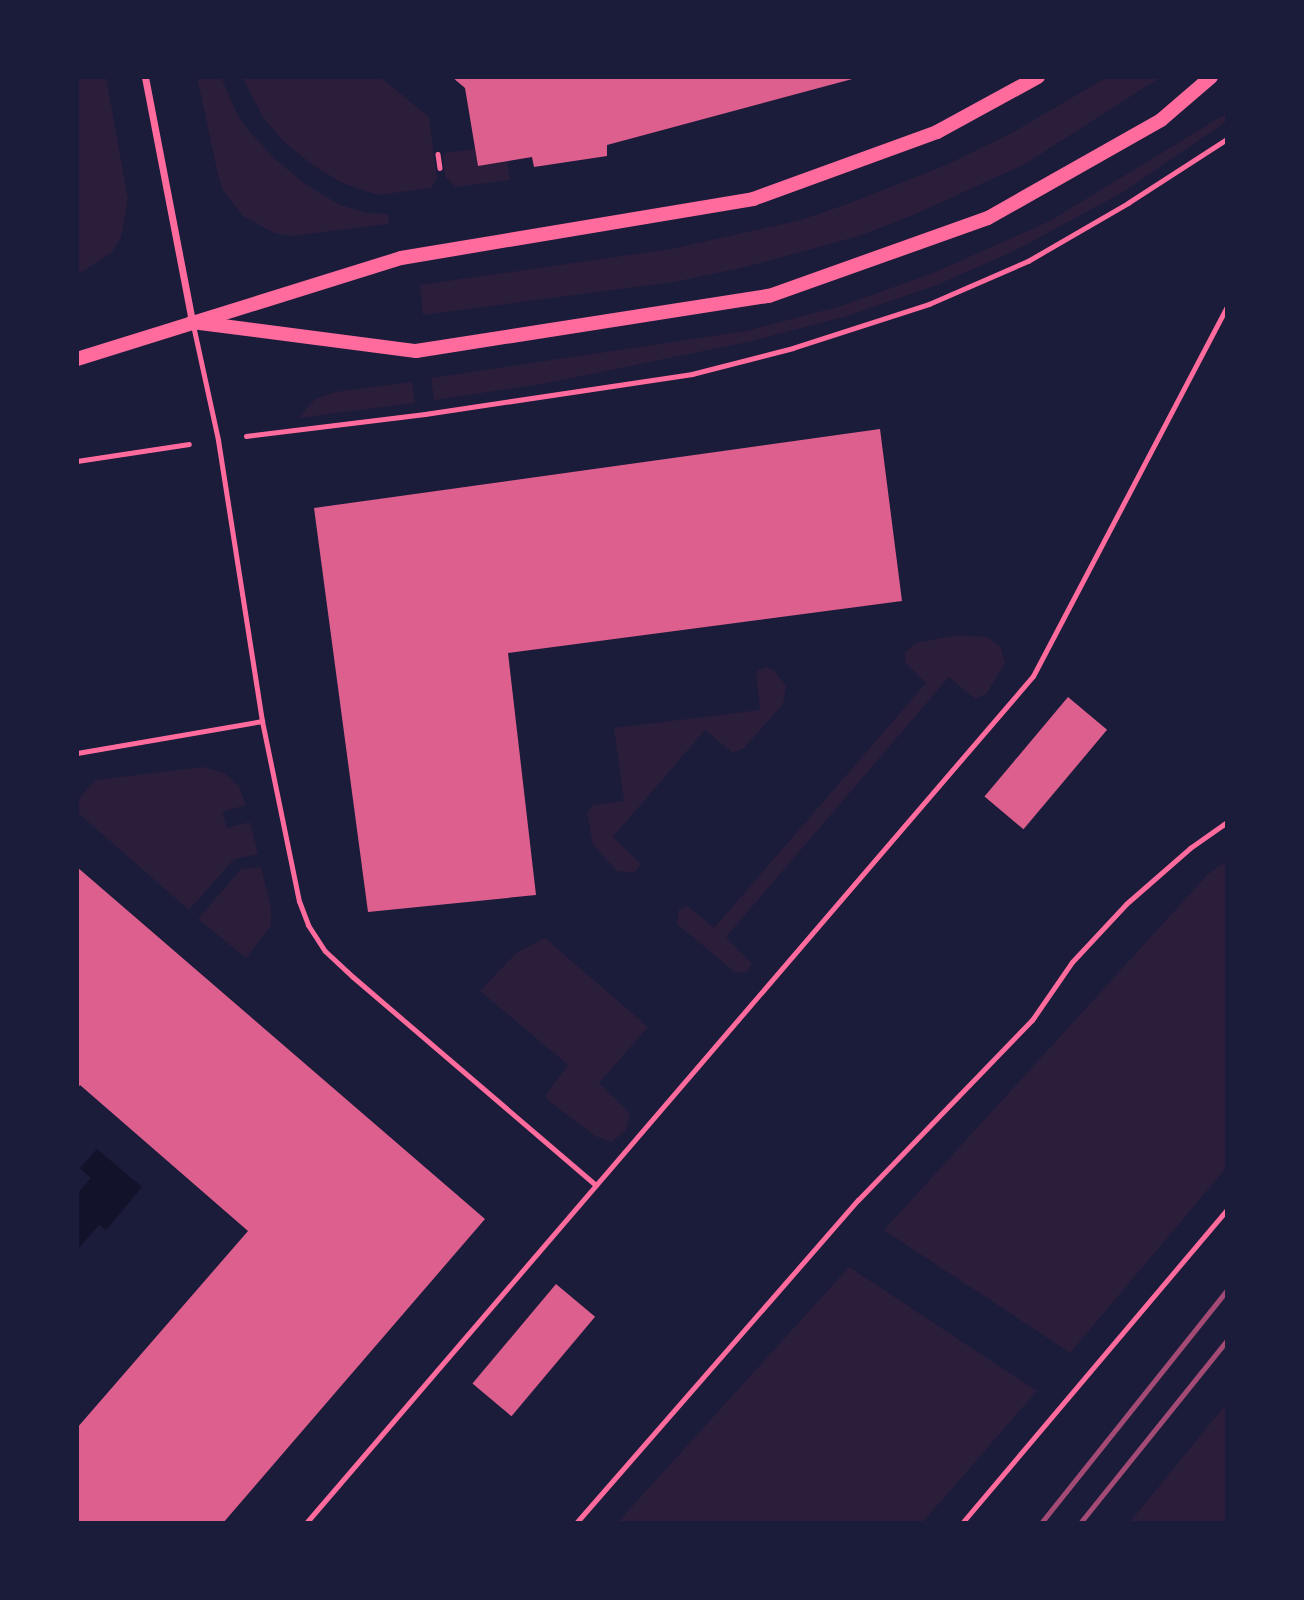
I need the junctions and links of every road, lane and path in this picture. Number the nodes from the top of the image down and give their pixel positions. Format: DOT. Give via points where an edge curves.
graph roads {
  1 [pos="145,77"];
  2 [pos="1038,77"];
  3 [pos="1211,77"];
  4 [pos="1227,139"];
  5 [pos="438,154"];
  6 [pos="440,168"];
  7 [pos="1227,306"];
  8 [pos="192,322"];
  9 [pos="77,359"];
  10 [pos="287,431"];
  11 [pos="152,449"];
  12 [pos="77,461"];
  13 [pos="262,721"];
  14 [pos="77,753"];
  15 [pos="1227,822"];
  16 [pos="596,1185"];
  17 [pos="1227,1209"];
  18 [pos="306,1523"];
  19 [pos="576,1523"];
  20 [pos="961,1523"];
  1 -- 8 [label="street"];
  2 -- 8 [label="main road" via="937,132 753,199 401,258"];
  3 -- 8 [label="main road" via="1161,120 988,218 769,296 416,351"];
  4 -- 10 [label="path" via="1028,261 929,304 793,348 692,374"];
  5 -- 6 [label="path"];
  7 -- 16 [label="lane" via="1033,676"];
  8 -- 9 [label="main road"];
  8 -- 13 [label="lane" via="218,440"];
  11 -- 12 [label="path"];
  13 -- 14 [label="lane"];
  13 -- 16 [label="lane" via="299,901 307,925 325,951"];
  15 -- 19 [label="lane" via="1126,904 1072,962 1032,1020 858,1200"];
  16 -- 18 [label="lane"];
  17 -- 20 [label="lane"];
}
